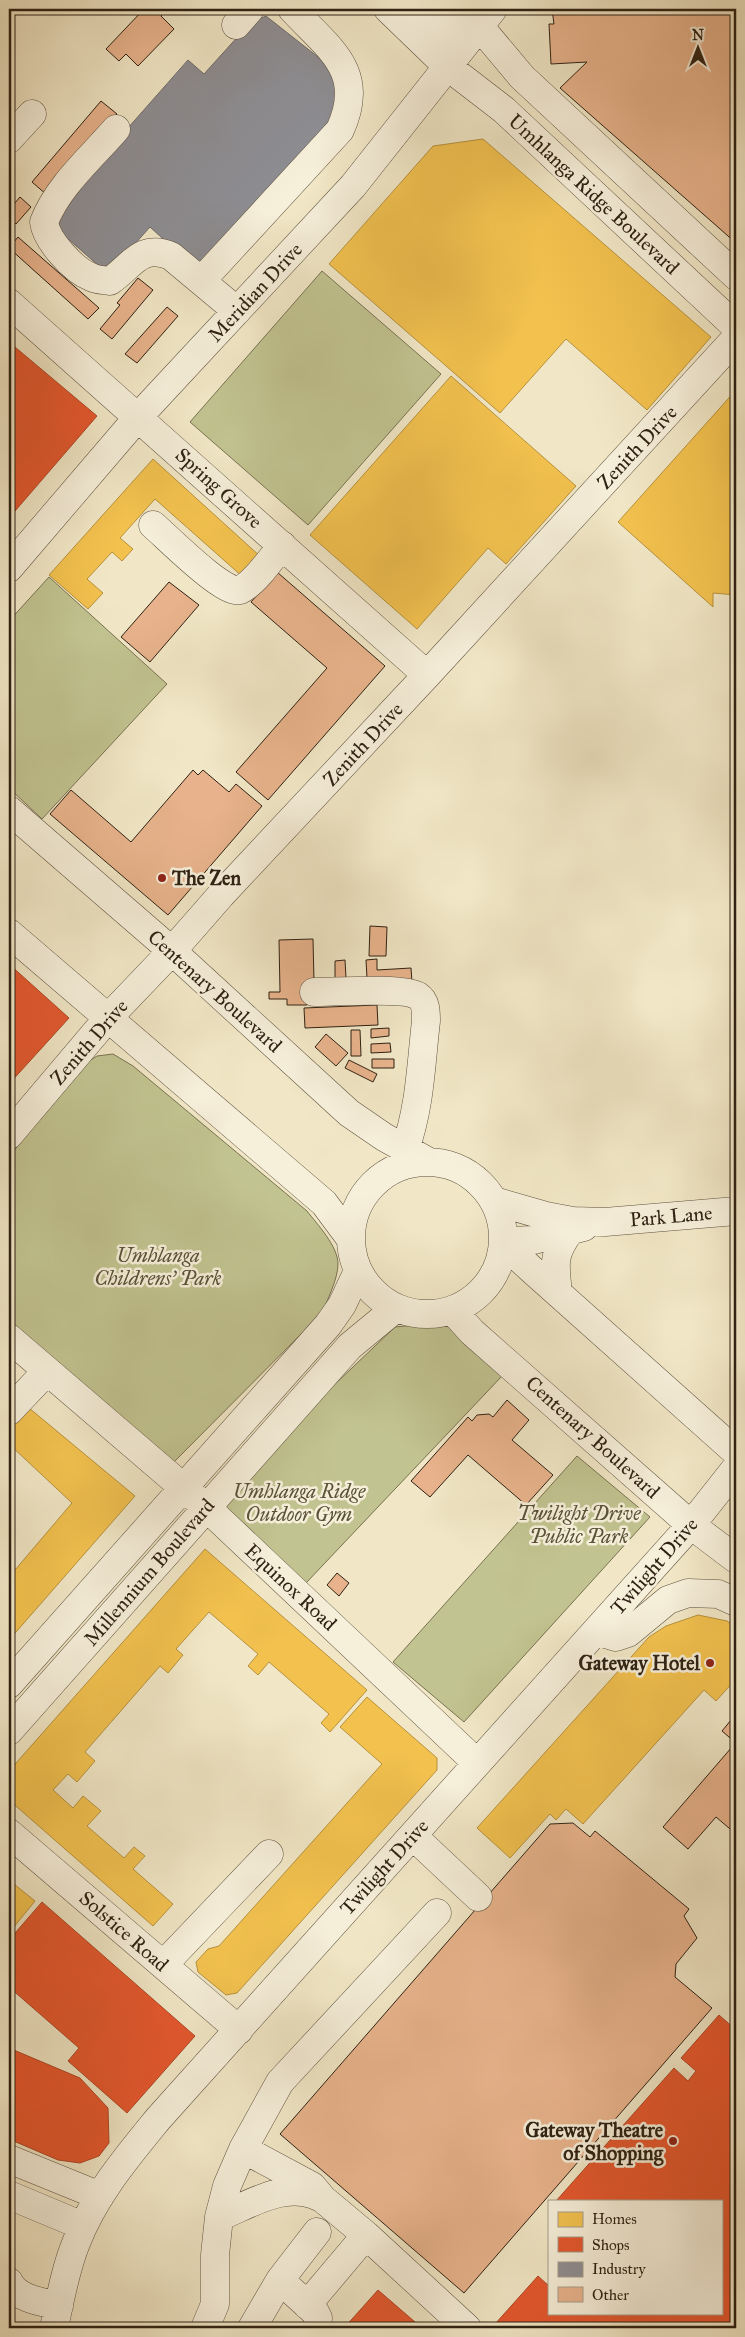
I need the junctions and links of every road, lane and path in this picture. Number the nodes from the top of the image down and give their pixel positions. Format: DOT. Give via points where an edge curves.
graph roads {
  1 [pos="292,9"];
  2 [pos="388,9"];
  3 [pos="425,9"];
  4 [pos="448,9"];
  5 [pos="475,24"];
  6 [pos="447,66"];
  7 [pos="32,114"];
  8 [pos="116,129"];
  9 [pos="9,139"];
  10 [pos="736,276"];
  11 [pos="202,280"];
  12 [pos="9,302"];
  13 [pos="237,311"];
  14 [pos="736,327"];
  15 [pos="728,347"];
  16 [pos="139,416"];
  17 [pos="152,525"];
  18 [pos="282,545"];
  19 [pos="9,568"];
  20 [pos="427,676"];
  21 [pos="9,810"];
  22 [pos="9,933"];
  23 [pos="172,951"];
  24 [pos="314,992"];
  25 [pos="108,1018"];
  26 [pos="9,1135"];
  27 [pos="405,1149"];
  28 [pos="429,1162"];
  29 [pos="494,1200"];
  30 [pos="736,1211"];
  31 [pos="605,1222"];
  32 [pos="570,1231"];
  33 [pos="350,1238"];
  34 [pos="504,1245"];
  35 [pos="358,1271"];
  36 [pos="558,1293"];
  37 [pos="396,1308"];
  38 [pos="453,1311"];
  39 [pos="9,1338"];
  40 [pos="47,1371"];
  41 [pos="9,1411"];
  42 [pos="736,1452"];
  43 [pos="736,1468"];
  44 [pos="183,1488"];
  45 [pos="206,1507"];
  46 [pos="692,1525"];
  47 [pos="736,1559"];
  48 [pos="736,1602"];
  49 [pos="596,1631"];
  50 [pos="9,1684"];
  51 [pos="9,1731"];
  52 [pos="477,1763"];
  53 [pos="9,1833"];
  54 [pos="413,1836"];
  55 [pos="269,1854"];
  56 [pos="478,1896"];
  57 [pos="437,1913"];
  58 [pos="164,1965"];
  59 [pos="239,2030"];
  60 [pos="243,2149"];
  61 [pos="9,2159"];
  62 [pos="9,2195"];
  63 [pos="100,2196"];
  64 [pos="323,2199"];
  65 [pos="218,2218"];
  66 [pos="83,2226"];
  67 [pos="317,2232"];
  68 [pos="366,2235"];
  69 [pos="280,2280"];
  70 [pos="9,2282"];
  71 [pos="59,2307"];
  72 [pos="75,2328"];
  73 [pos="205,2328"];
  74 [pos="252,2328"];
  75 [pos="467,2328"];
  1 -- 11 [label="street" via="345,70 349,78 348,114 340,130"];
  2 -- 6 [label="street, Umhlanga Ridge Boulevard"];
  3 -- 5 [label="street"];
  4 -- 5 [label="street"];
  5 -- 6 [label="street, Meridian Drive"];
  5 -- 10 [label="street, Umhlanga Ridge Boulevard" via="522,77"];
  6 -- 13 [label="street, Meridian Drive" via="353,186"];
  6 -- 14 [label="street, Umhlanga Ridge Boulevard" via="504,110"];
  7 -- 9 [label="street"];
  8 -- 11 [label="street" via="52,206 44,222 48,237 80,272 92,278 110,281 124,272 132,261 152,251 160,251"];
  11 -- 13 [label="street"];
  12 -- 16 [label="street, Spring Grove"];
  13 -- 16 [label="street, Meridian Drive"];
  15 -- 20 [label="street, Zenith Drive"];
  16 -- 18 [label="street, Spring Grove"];
  16 -- 19 [label="street, Meridian Drive"];
  17 -- 18 [label="street" via="221,585 235,590 241,590 258,575"];
  18 -- 20 [label="street, Spring Grove"];
  20 -- 23 [label="street, Zenith Drive"];
  21 -- 23 [label="street, Centenary Boulevard"];
  22 -- 25 [label="street"];
  23 -- 25 [label="street, Zenith Drive"];
  23 -- 27 [label="street, Centenary Boulevard" via="349,1113"];
  24 -- 27 [label="street" via="394,991 412,993 422,999 426,1021 418,1100"];
  25 -- 26 [label="street, Zenith Drive"];
  25 -- 33 [label="street" via="324,1203"];
  27 -- 28 [label="street, Centenary Boulevard"];
  28 -- 29 [label="street" via="455,1167 478,1180"];
  28 -- 33 [label="street" via="405,1165 383,1175 366,1192 354,1214"];
  29 -- 31 [label="street, Park Lane" via="546,1216"];
  29 -- 34 [label="street" via="502,1220"];
  30 -- 31 [label="street, Park Lane"];
  31 -- 32 [label="street, Park Lane"];
  32 -- 34 [label="street, Park Lane"];
  32 -- 36 [label="street" via="556,1256 554,1268"];
  33 -- 35 [label="street"];
  34 -- 36 [label="street"];
  34 -- 38 [label="street" via="499,1268 488,1286 472,1301"];
  35 -- 37 [label="street" via="373,1293"];
  35 -- 44 [label="street, Millennium Boulevard" via="342,1306 328,1325"];
  36 -- 42 [label="street"];
  37 -- 38 [label="street" via="414,1314 434,1315"];
  37 -- 45 [label="street, Millennium Boulevard" via="350,1346"];
  38 -- 46 [label="street, Centenary Boulevard" via="472,1332"];
  39 -- 40 [label="street, Equinox Road"];
  40 -- 41 [label="street"];
  40 -- 44 [label="street, Equinox Road"];
  43 -- 46 [label="street, Twilight Drive"];
  44 -- 45 [label="street, Equinox Road"];
  44 -- 50 [label="street, Millennium Boulevard"];
  45 -- 51 [label="street, Millennium Boulevard"];
  45 -- 52 [label="street, Equinox Road"];
  46 -- 47 [label="street, Centenary Boulevard"];
  46 -- 49 [label="street, Twilight Drive"];
  48 -- 49 [label="street" via="718,1594 688,1593 668,1600 628,1633 616,1637"];
  49 -- 52 [label="street, Twilight Drive"];
  52 -- 54 [label="street, Twilight Drive"];
  53 -- 58 [label="street, Solstice Road"];
  54 -- 56 [label="street"];
  54 -- 59 [label="street, Twilight Drive"];
  55 -- 58 [label="street"];
  57 -- 60 [label="street" via="280,2082"];
  58 -- 59 [label="street, Solstice Road"];
  59 -- 63 [label="street, Twilight Drive" via="158,2119"];
  60 -- 64 [label="street" via="304,2180"];
  60 -- 65 [label="street"];
  61 -- 63 [label="street"];
  62 -- 66 [label="street"];
  63 -- 66 [label="street, Twilight Drive"];
  64 -- 65 [label="street" via="304,2191 281,2192"];
  64 -- 68 [label="street"];
  65 -- 73 [label="street" via="215,2304"];
  66 -- 71 [label="street, Twilight Drive"];
  67 -- 69 [label="street"];
  68 -- 69 [label="street" via="313,2311"];
  68 -- 75 [label="street"];
  69 -- 74 [label="street"];
  70 -- 71 [label="street" via="24,2296"];
  71 -- 72 [label="street"];
}
